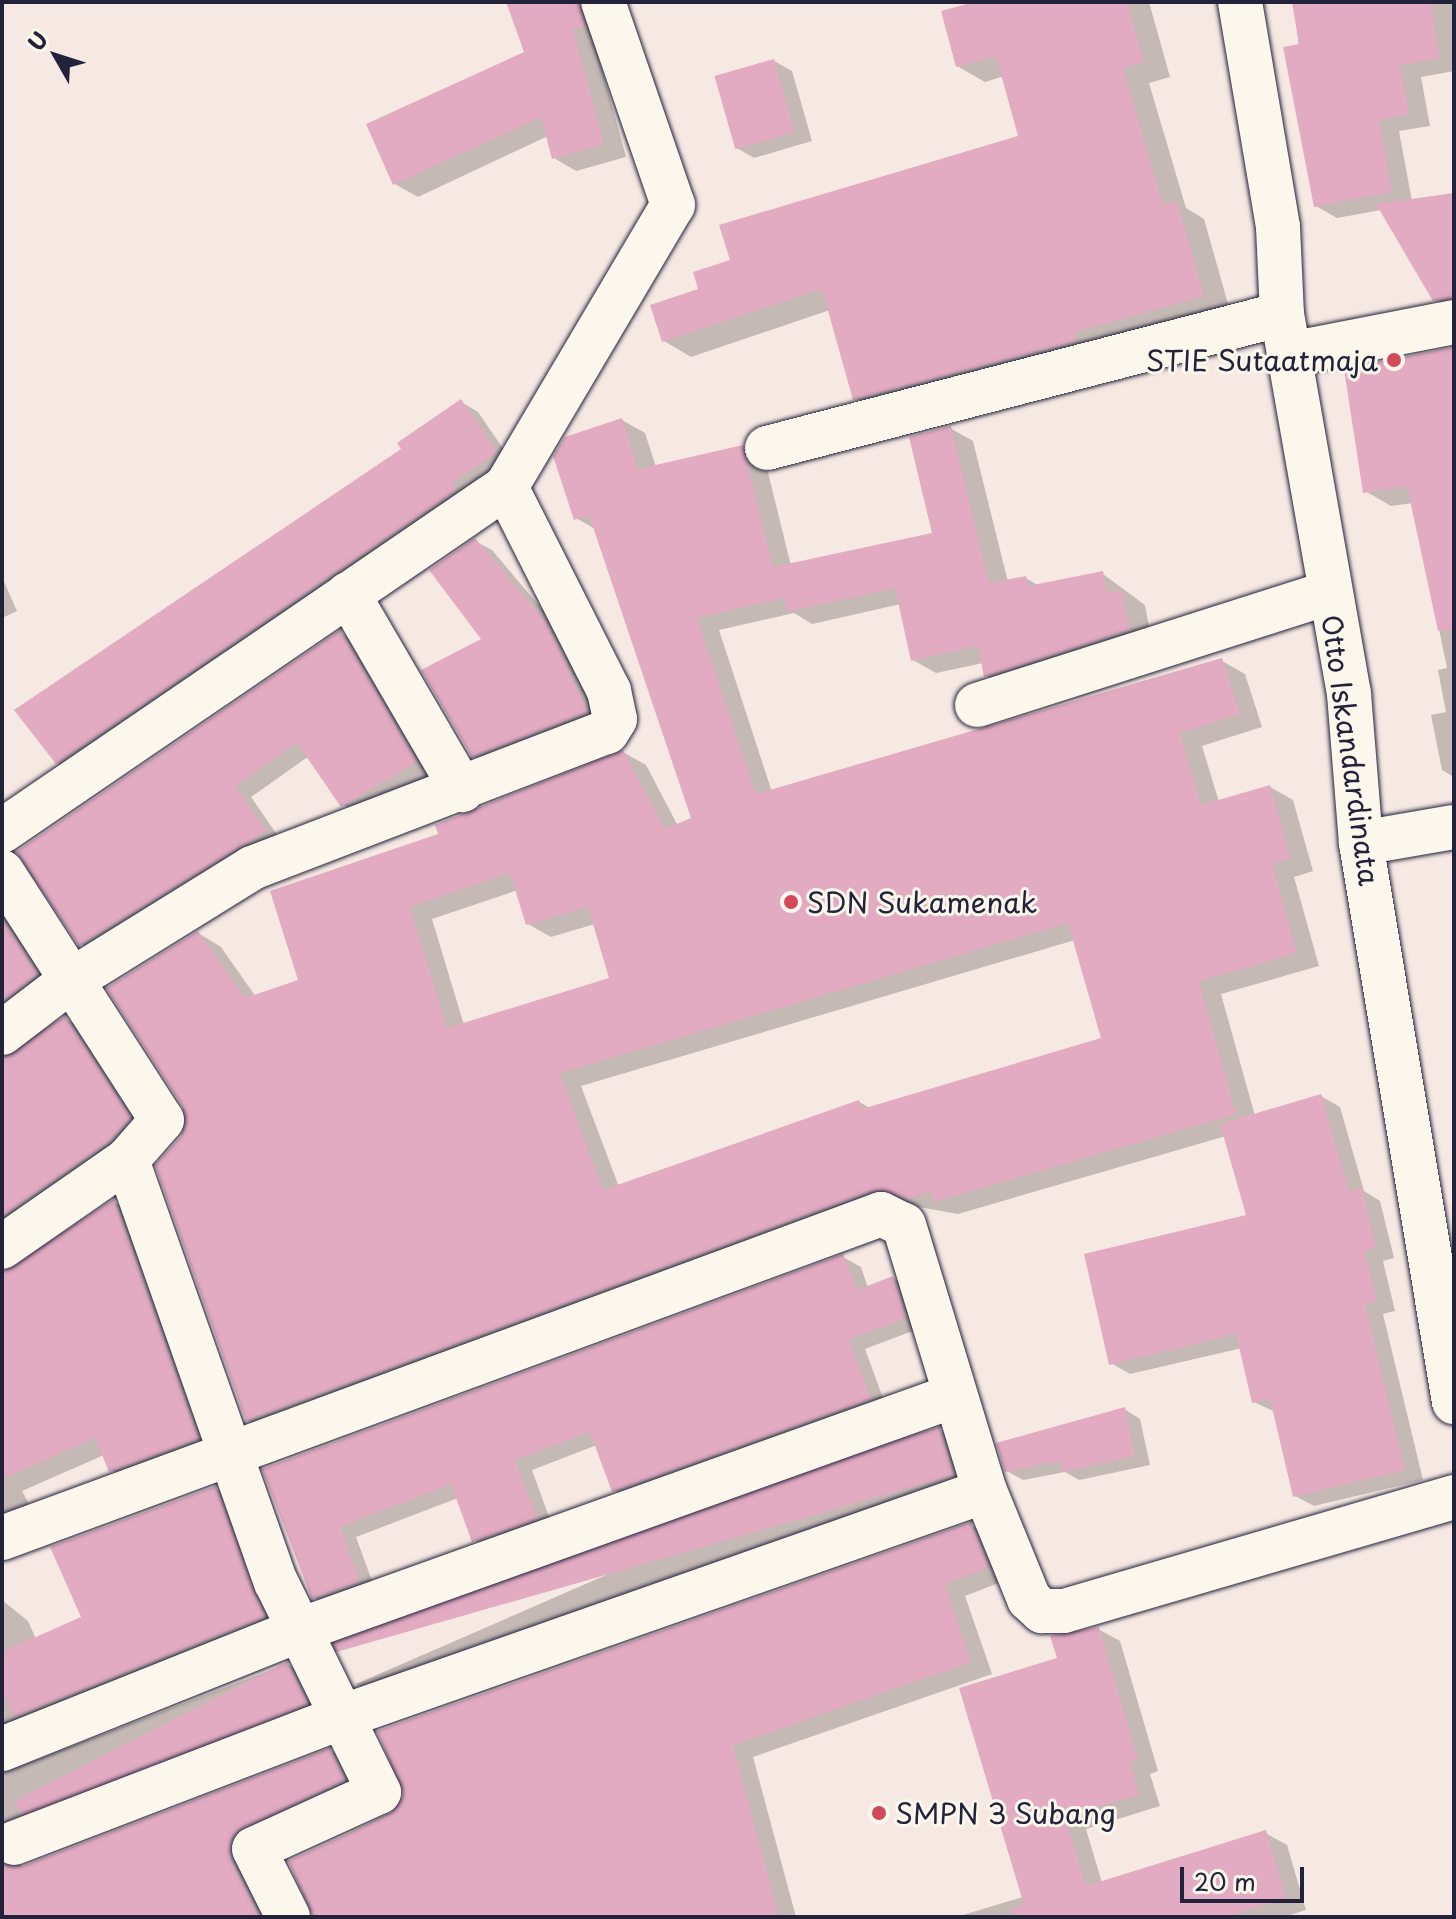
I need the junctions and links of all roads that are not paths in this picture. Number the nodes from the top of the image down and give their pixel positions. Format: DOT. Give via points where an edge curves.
graph roads {
  1 [pos="603,2"];
  2 [pos="1240,2"];
  3 [pos="1454,322"];
  4 [pos="1286,334"];
  5 [pos="767,448"];
  6 [pos="506,487"];
  7 [pos="1329,593"];
  8 [pos="348,594"];
  9 [pos="977,705"];
  10 [pos="462,790"];
  11 [pos="1454,827"];
  12 [pos="2,831"];
  13 [pos="1361,843"];
  14 [pos="2,872"];
  15 [pos="70,981"];
  16 [pos="2,1033"];
  17 [pos="127,1160"];
  18 [pos="2,1247"];
  19 [pos="953,1396"];
  20 [pos="1454,1402"];
  21 [pos="228,1455"];
  22 [pos="985,1491"];
  23 [pos="1454,1497"];
  24 [pos="2,1538"];
  25 [pos="300,1630"];
  26 [pos="344,1716"];
  27 [pos="2,1749"];
  28 [pos="14,1843"];
  29 [pos="288,1917"];
  1 -- 6 [label="street" via="673,205"];
  2 -- 4 [label="street, Otto Iskandardinata" via="1278,227"];
  3 -- 4 [label="street"];
  4 -- 5 [label="street"];
  4 -- 7 [label="street, Otto Iskandardinata"];
  6 -- 8 [label="street"];
  6 -- 10 [label="street" via="609,691 615,719 593,742"];
  7 -- 9 [label="street"];
  7 -- 13 [label="street, Otto Iskandardinata" via="1349,694"];
  8 -- 10 [label="street"];
  8 -- 12 [label="street"];
  10 -- 15 [label="street" via="252,868"];
  11 -- 13 [label="street"];
  13 -- 20 [label="street, Otto Iskandardinata"];
  14 -- 15 [label="street"];
  15 -- 16 [label="street"];
  15 -- 17 [label="street" via="160,1112 158,1130"];
  17 -- 18 [label="street"];
  17 -- 21 [label="street"];
  19 -- 21 [label="street" via="904,1225 881,1214"];
  19 -- 22 [label="street"];
  19 -- 25 [label="street"];
  21 -- 24 [label="street"];
  21 -- 25 [label="street"];
  22 -- 23 [label="street" via="1029,1599 1042,1611 1064,1611"];
  22 -- 26 [label="street"];
  25 -- 26 [label="street"];
  25 -- 27 [label="street"];
  26 -- 28 [label="street"];
  26 -- 29 [label="street" via="379,1792 254,1849"];
}
